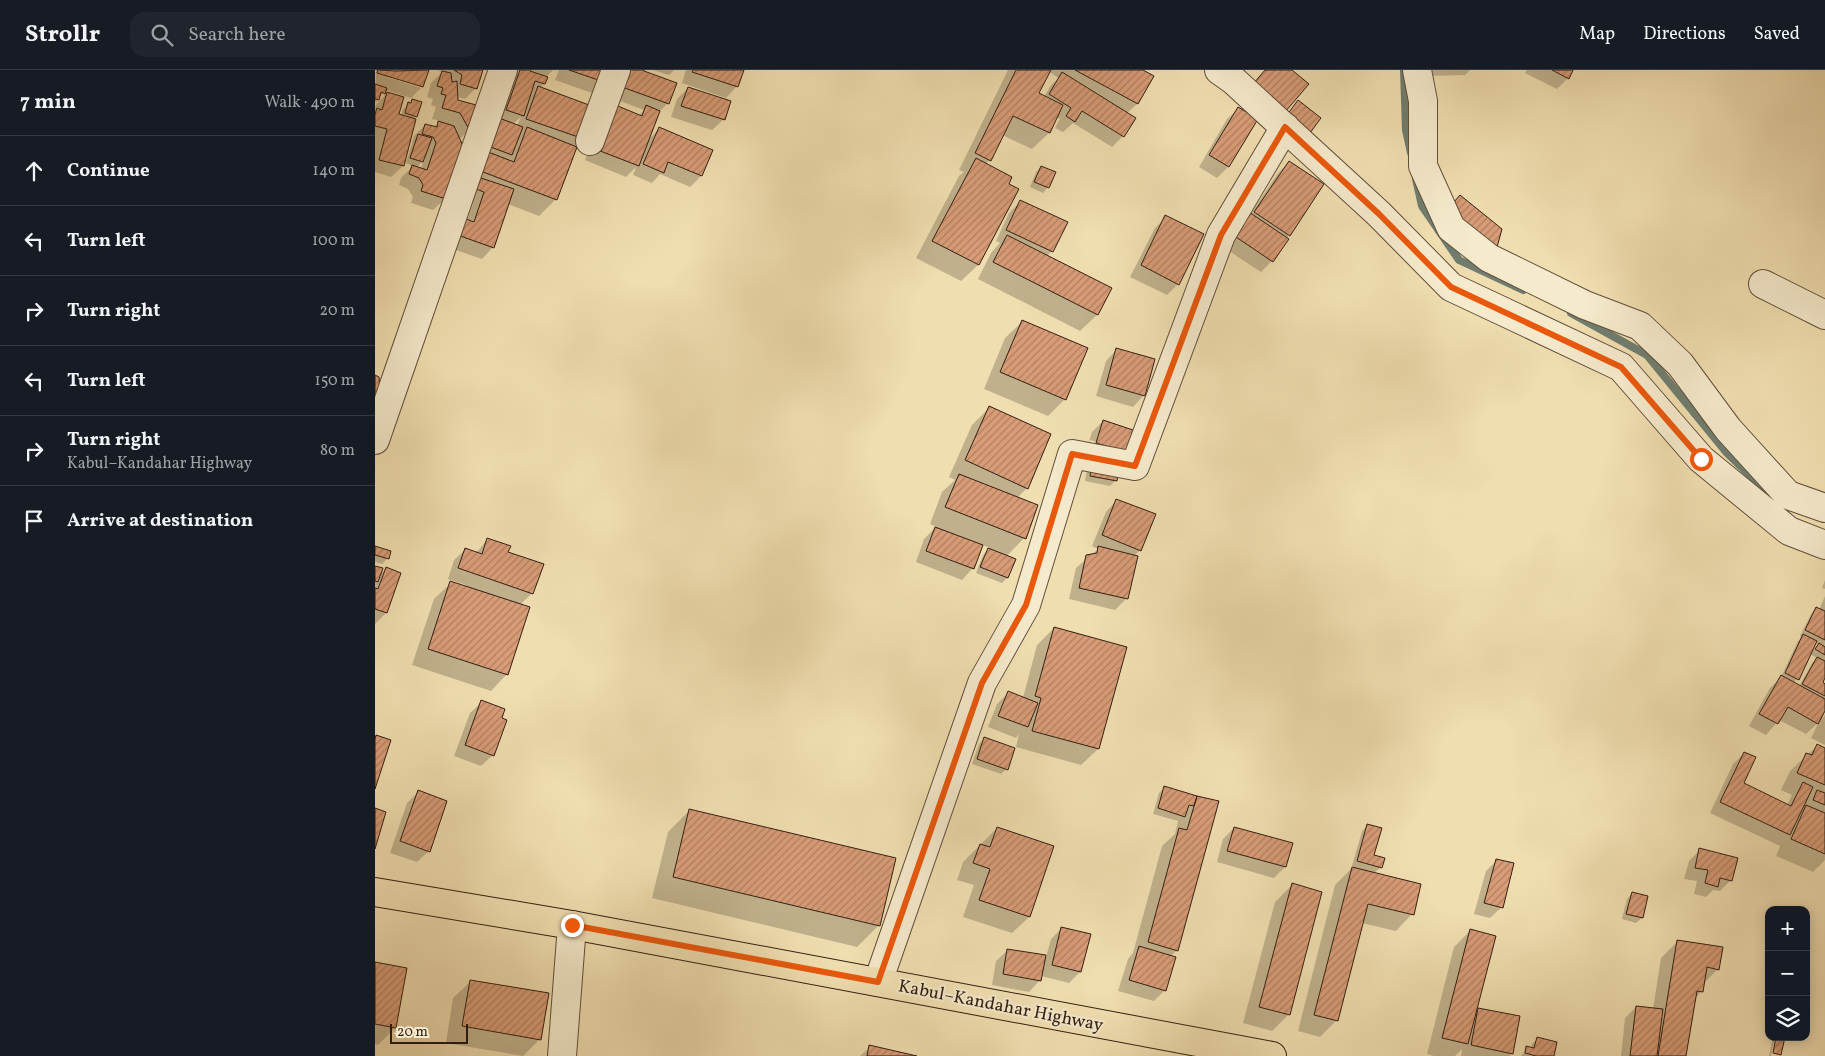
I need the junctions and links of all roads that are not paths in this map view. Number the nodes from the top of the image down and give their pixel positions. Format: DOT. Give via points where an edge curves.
graph roads {
  1 [pos="503,70"];
  2 [pos="616,70"];
  3 [pos="1219,70"];
  4 [pos="1417,70"];
  5 [pos="1285,127"];
  6 [pos="590,141"];
  7 [pos="1763,284"];
  8 [pos="1825,315"];
  9 [pos="375,440"];
  10 [pos="1788,496"];
  11 [pos="1825,508"];
  12 [pos="1775,520"];
  13 [pos="1825,545"];
  14 [pos="375,892"];
  15 [pos="572,925"];
  16 [pos="878,982"];
  17 [pos="562,1056"];
  18 [pos="1273,1056"];
  1 -- 9 [label="street"];
  2 -- 6 [label="street"];
  3 -- 5 [label="street"];
  4 -- 10 [label="street" via="1423,101 1423,166 1451,228 1489,258 1585,305 1640,326 1680,364 1728,429"];
  5 -- 12 [label="street" via="1379,214 1451,287 1621,367 1701,459"];
  5 -- 16 [label="street" via="1221,235 1135,466 1072,454 1026,605 982,683"];
  7 -- 8 [label="street"];
  10 -- 11 [label="street"];
  10 -- 12 [label="street"];
  12 -- 13 [label="street" via="1789,531"];
  14 -- 15 [label="main road, Kabul–Kandahar Highway"];
  15 -- 16 [label="main road, Kabul–Kandahar Highway"];
  15 -- 17 [label="street"];
  16 -- 18 [label="main road, Kabul–Kandahar Highway"];
}
